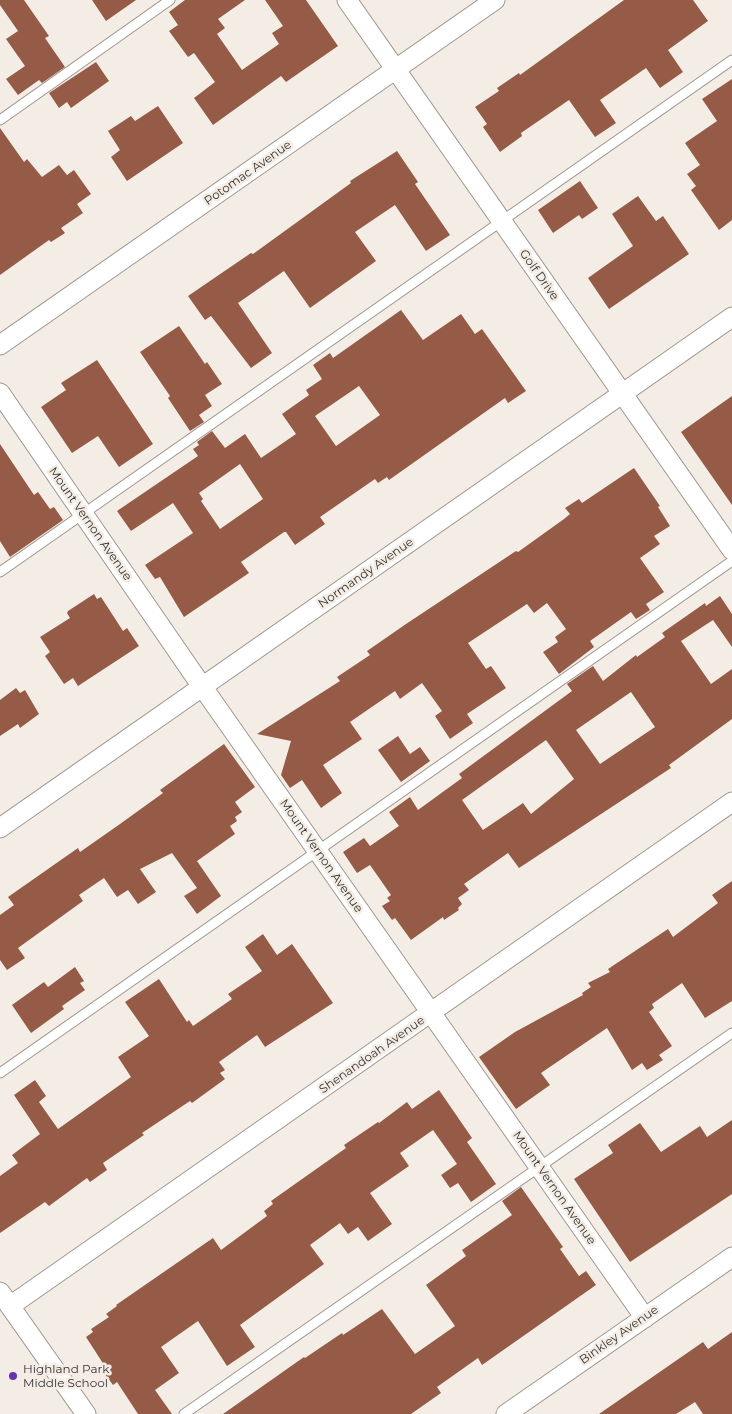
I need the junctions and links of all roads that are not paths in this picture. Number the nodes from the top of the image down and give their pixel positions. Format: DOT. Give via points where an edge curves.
graph roads {
  1 [pos="170,0"];
  2 [pos="347,0"];
  3 [pos="495,0"];
  4 [pos="732,60"];
  5 [pos="395,70"];
  6 [pos="0,120"];
  7 [pos="501,221"];
  8 [pos="732,317"];
  9 [pos="0,345"];
  10 [pos="0,393"];
  11 [pos="622,394"];
  12 [pos="83,514"];
  13 [pos="732,550"];
  14 [pos="732,561"];
  15 [pos="0,572"];
  16 [pos="202,687"];
  17 [pos="732,802"];
  18 [pos="0,828"];
  19 [pos="318,851"];
  20 [pos="431,1013"];
  21 [pos="732,1033"];
  22 [pos="0,1073"];
  23 [pos="539,1167"];
  24 [pos="732,1257"];
  25 [pos="5,1299"];
  26 [pos="645,1318"];
  27 [pos="86,1414"];
  28 [pos="184,1414"];
  29 [pos="506,1414"];
  1 -- 6 [label="lane"];
  2 -- 5 [label="street, Golf Drive"];
  3 -- 5 [label="street, Potomac Avenue"];
  4 -- 7 [label="lane"];
  5 -- 7 [label="street, Golf Drive"];
  5 -- 9 [label="street, Potomac Avenue"];
  7 -- 11 [label="street, Golf Drive"];
  7 -- 12 [label="lane"];
  8 -- 11 [label="street, Normandy Avenue"];
  10 -- 12 [label="street, Mount Vernon Avenue"];
  11 -- 13 [label="street, Golf Drive"];
  11 -- 16 [label="street, Normandy Avenue"];
  12 -- 15 [label="lane"];
  12 -- 16 [label="street, Mount Vernon Avenue"];
  14 -- 19 [label="lane"];
  16 -- 18 [label="street, Normandy Avenue"];
  16 -- 19 [label="street, Mount Vernon Avenue"];
  17 -- 20 [label="street, Shenandoah Avenue"];
  19 -- 20 [label="street, Mount Vernon Avenue"];
  19 -- 22 [label="lane"];
  20 -- 23 [label="street, Mount Vernon Avenue"];
  20 -- 25 [label="street, Shenandoah Avenue"];
  21 -- 23 [label="lane"];
  23 -- 26 [label="street, Mount Vernon Avenue"];
  23 -- 28 [label="lane"];
  24 -- 26 [label="street, Binkley Avenue"];
  25 -- 27 [label="street"];
  26 -- 29 [label="street, Binkley Avenue"];
}
